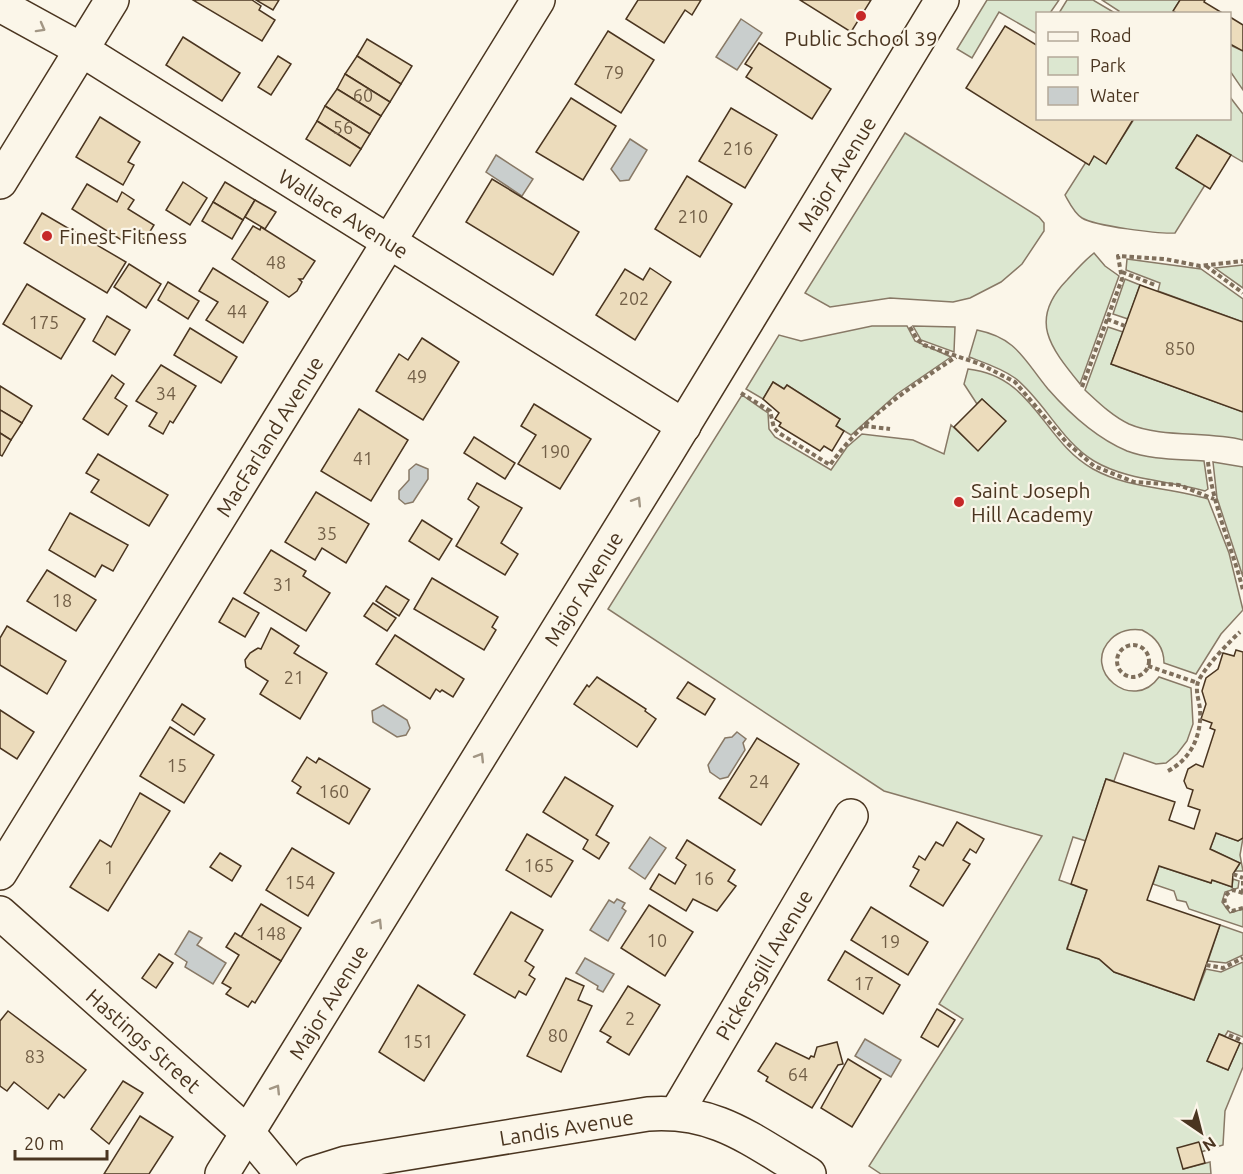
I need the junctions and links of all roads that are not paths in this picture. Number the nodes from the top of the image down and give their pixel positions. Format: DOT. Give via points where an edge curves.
graph roads {
  1 [pos="112,0"];
  2 [pos="538,0"];
  3 [pos="942,0"];
  4 [pos="0,5"];
  5 [pos="82,50"];
  6 [pos="0,182"];
  7 [pos="389,242"];
  8 [pos="684,426"];
  9 [pos="851,816"];
  10 [pos="0,873"];
  11 [pos="0,913"];
  12 [pos="677,1112"];
  13 [pos="249,1134"];
  14 [pos="222,1174"];
  15 [pos="282,1174"];
  16 [pos="311,1174"];
  17 [pos="809,1174"];
  1 -- 5 [label="street"];
  2 -- 7 [label="street, MacFarland Avenue"];
  3 -- 8 [label="street, Major Avenue"];
  4 -- 5 [label="street, Wallace Avenue, one-way"];
  5 -- 6 [label="street"];
  5 -- 7 [label="street, Wallace Avenue"];
  7 -- 8 [label="street, Wallace Avenue"];
  7 -- 10 [label="street, MacFarland Avenue"];
  13 -- 8 [label="street, Major Avenue, one-way"];
  9 -- 12 [label="street, Pickersgill Avenue"];
  11 -- 13 [label="street, Hastings Street"];
  12 -- 16 [label="street, Landis Avenue" via="346,1163"];
  12 -- 17 [label="street, Landis Avenue" via="723,1124"];
  13 -- 14 [label="street, Major Avenue"];
  13 -- 15 [label="street, Hastings Street"];
}
